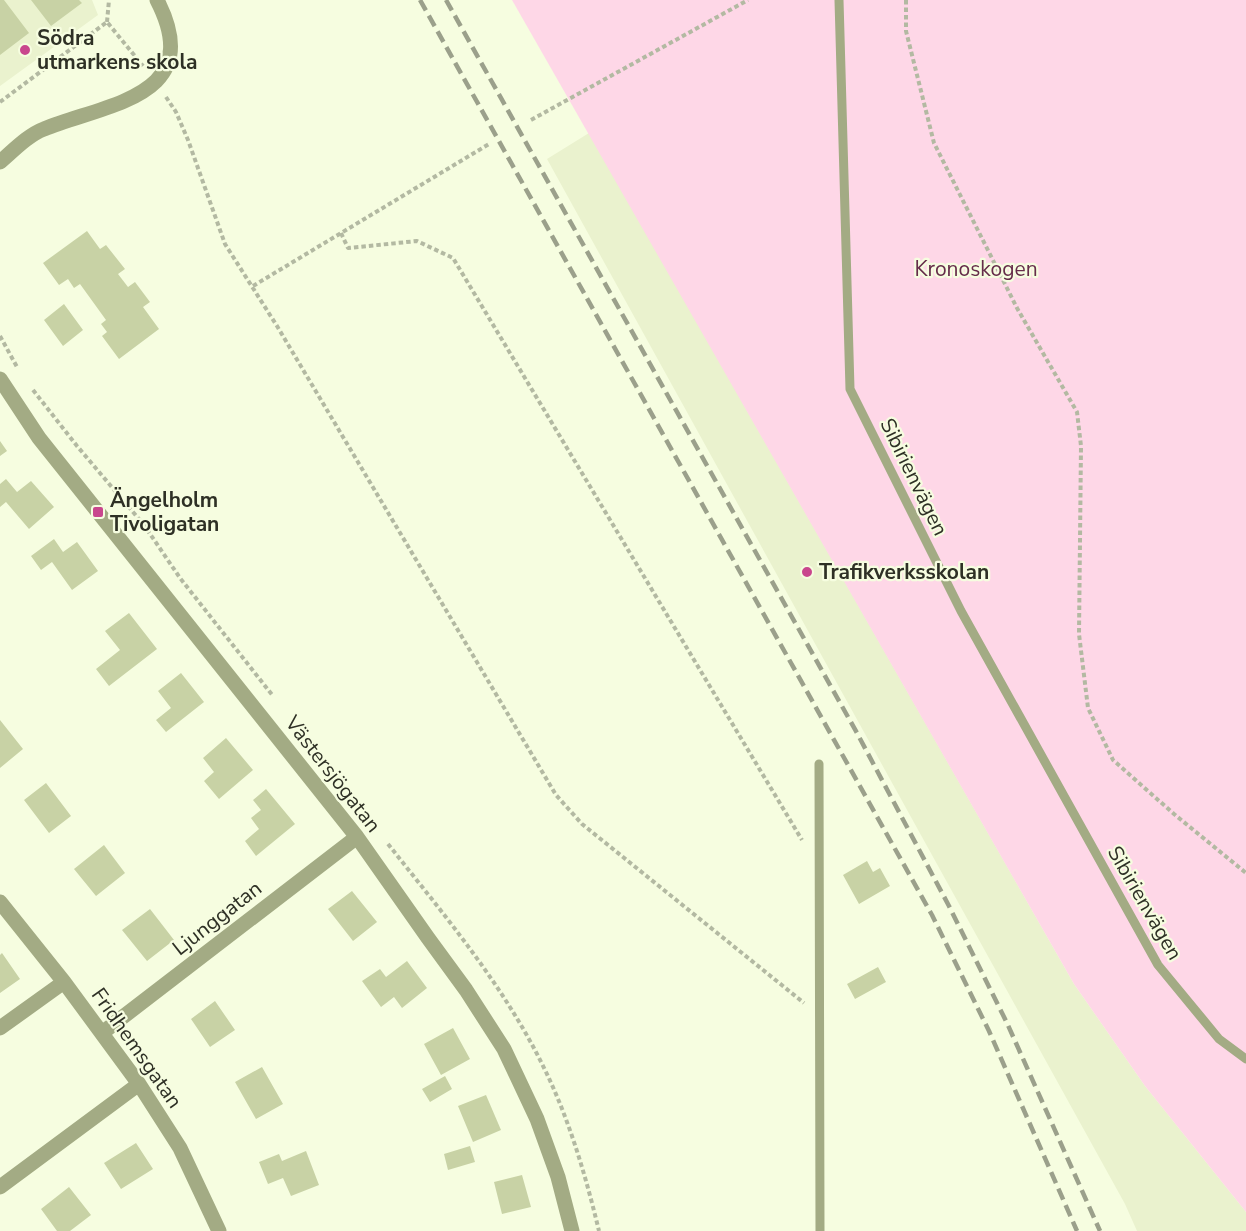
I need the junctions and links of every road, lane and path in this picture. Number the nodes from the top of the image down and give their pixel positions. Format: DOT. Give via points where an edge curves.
graph roads {
  1 [pos="109,0"];
  2 [pos="157,0"];
  3 [pos="748,0"];
  4 [pos="839,0"];
  5 [pos="906,0"];
  6 [pos="107,22"];
  7 [pos="156,82"];
  8 [pos="0,102"];
  9 [pos="531,120"];
  10 [pos="489,144"];
  11 [pos="0,162"];
  12 [pos="341,234"];
  13 [pos="253,286"];
  14 [pos="0,379"];
  15 [pos="819,764"];
  16 [pos="357,837"];
  17 [pos="819,862"];
  18 [pos="1246,873"];
  19 [pos="0,902"];
  20 [pos="64,982"];
  21 [pos="820,1017"];
  22 [pos="0,1028"];
  23 [pos="102,1033"];
  24 [pos="1246,1059"];
  25 [pos="140,1084"];
  26 [pos="0,1186"];
  27 [pos="219,1231"];
  28 [pos="572,1231"];
  29 [pos="820,1231"];
  1 -- 6 [label="path"];
  2 -- 7 [label="street" via="171,53 168,66"];
  3 -- 9 [label="path"];
  4 -- 24 [label="lane, Sibirienvägen" via="850,389 961,611 1158,965 1219,1039"];
  5 -- 18 [label="path" via="906,32 934,143 1017,308 1077,412 1081,446 1079,634 1088,708 1113,760"];
  6 -- 7 [label="path"];
  6 -- 8 [label="path"];
  7 -- 11 [label="street" via="112,107 41,130"];
  7 -- 13 [label="path" via="176,112 188,140 225,244"];
  10 -- 12 [label="path"];
  12 -- 13 [label="path"];
  12 -- 17 [label="path" via="348,248 417,242 453,258"];
  13 -- 21 [label="path" via="563,803 582,824"];
  14 -- 16 [label="street, Västersjögatan" via="39,438"];
  15 -- 17 [label="lane"];
  16 -- 23 [label="street, Ljunggatan"];
  16 -- 28 [label="street, Västersjögatan" via="504,1049 537,1119"];
  17 -- 21 [label="lane"];
  19 -- 20 [label="street, Fridhemsgatan"];
  20 -- 22 [label="street"];
  20 -- 23 [label="street, Fridhemsgatan"];
  21 -- 29 [label="lane"];
  23 -- 25 [label="street, Fridhemsgatan"];
  25 -- 26 [label="street"];
  25 -- 27 [label="street, Fridhemsgatan" via="180,1148"];
}
